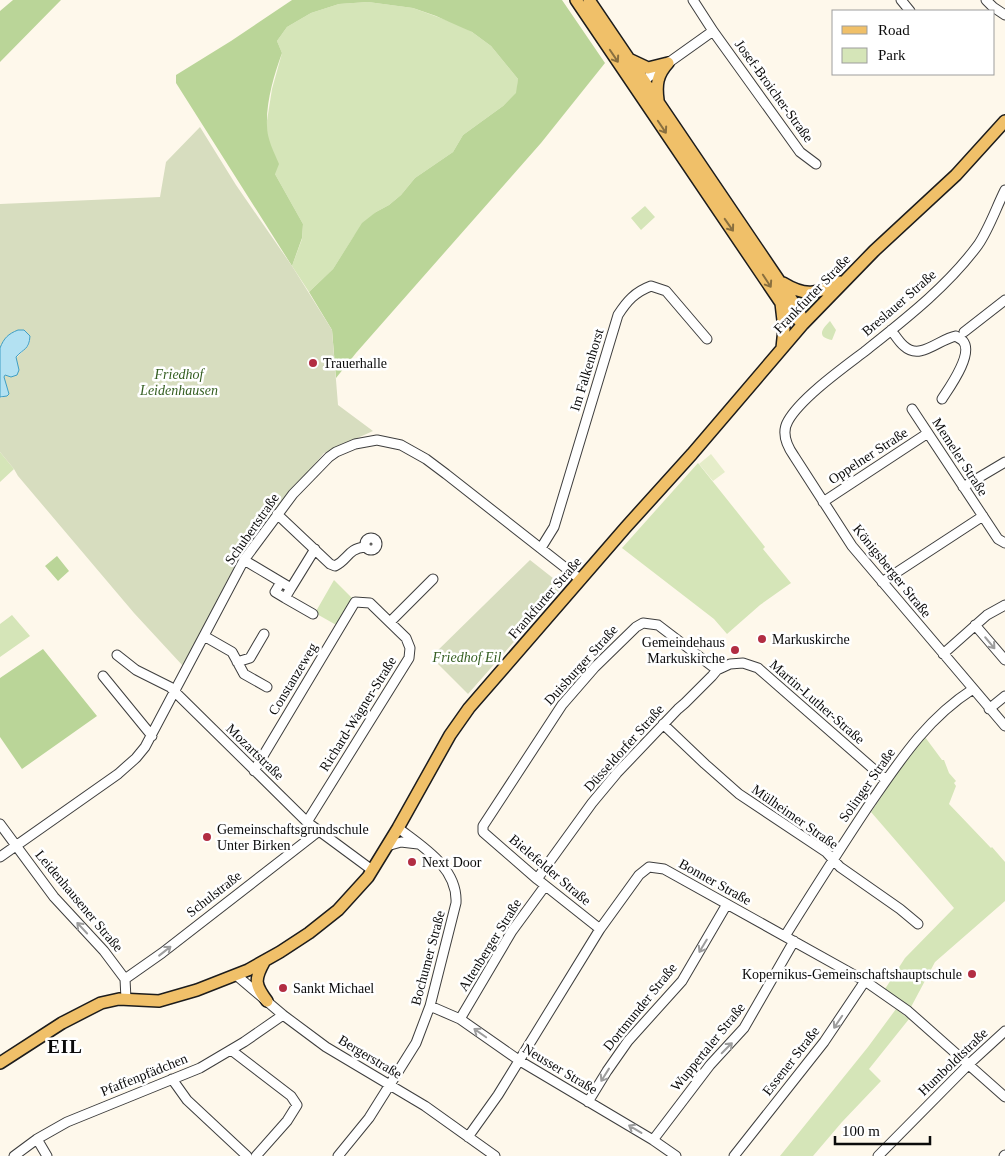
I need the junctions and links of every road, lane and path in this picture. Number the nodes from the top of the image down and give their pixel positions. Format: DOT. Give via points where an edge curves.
graph roads {
  1 [pos="576,0"];
  2 [pos="589,0"];
  3 [pos="693,0"];
  4 [pos="901,0"];
  5 [pos="986,0"];
  6 [pos="909,10"];
  7 [pos="1005,15"];
  8 [pos="713,31"];
  9 [pos="628,58"];
  10 [pos="668,63"];
  11 [pos="639,84"];
  12 [pos="659,104"];
  13 [pos="1005,121"];
  14 [pos="816,164"];
  15 [pos="1005,190"];
  16 [pos="848,278"];
  17 [pos="780,282"];
  18 [pos="1005,300"];
  19 [pos="781,303"];
  20 [pos="803,324"];
  21 [pos="891,330"];
  22 [pos="964,332"];
  23 [pos="707,339"];
  24 [pos="782,348"];
  25 [pos="942,399"];
  26 [pos="912,409"];
  27 [pos="789,419"];
  28 [pos="928,433"];
  29 [pos="1005,462"];
  30 [pos="963,487"];
  31 [pos="823,502"];
  32 [pos="277,514"];
  33 [pos="983,516"];
  34 [pos="1005,543"];
  35 [pos="365,547"];
  36 [pos="541,548"];
  37 [pos="315,549"];
  38 [pos="244,560"];
  39 [pos="433,579"];
  40 [pos="581,580"];
  41 [pos="281,582"];
  42 [pos="882,582"];
  43 [pos="291,588"];
  44 [pos="285,598"];
  45 [pos="355,602"];
  46 [pos="1005,605"];
  47 [pos="313,614"];
  48 [pos="390,622"];
  49 [pos="976,625"];
  50 [pos="264,634"];
  51 [pos="204,636"];
  52 [pos="943,654"];
  53 [pos="117,655"];
  54 [pos="1005,660"];
  55 [pos="237,662"];
  56 [pos="717,670"];
  57 [pos="103,676"];
  58 [pos="267,687"];
  59 [pos="973,689"];
  60 [pos="174,692"];
  61 [pos="1005,696"];
  62 [pos="989,709"];
  63 [pos="663,724"];
  64 [pos="1005,726"];
  65 [pos="152,736"];
  66 [pos="254,771"];
  67 [pos="886,780"];
  68 [pos="307,822"];
  69 [pos="0,824"];
  70 [pos="398,828"];
  71 [pos="319,830"];
  72 [pos="483,832"];
  73 [pos="418,844"];
  74 [pos="16,845"];
  75 [pos="387,846"];
  76 [pos="0,857"];
  77 [pos="832,859"];
  78 [pos="372,870"];
  79 [pos="537,879"];
  80 [pos="545,886"];
  81 [pos="727,904"];
  82 [pos="918,924"];
  83 [pos="600,929"];
  84 [pos="785,936"];
  85 [pos="794,941"];
  86 [pos="264,962"];
  87 [pos="236,975"];
  88 [pos="125,979"];
  89 [pos="865,981"];
  90 [pos="126,999"];
  91 [pos="267,1001"];
  92 [pos="430,1006"];
  93 [pos="283,1015"];
  94 [pos="460,1020"];
  95 [pos="1005,1031"];
  96 [pos="231,1050"];
  97 [pos="520,1061"];
  98 [pos="0,1063"];
  99 [pos="969,1064"];
  100 [pos="172,1079"];
  101 [pos="391,1085"];
  102 [pos="1005,1097"];
  103 [pos="588,1102"];
  104 [pos="468,1137"];
  105 [pos="37,1139"];
  106 [pos="653,1140"];
  107 [pos="14,1156"];
  108 [pos="47,1156"];
  109 [pos="247,1156"];
  110 [pos="256,1156"];
  111 [pos="338,1156"];
  112 [pos="495,1156"];
  113 [pos="676,1156"];
  114 [pos="734,1156"];
  115 [pos="878,1156"];
  1 -- 11 [label="main road, one-way"];
  2 -- 9 [label="main road"];
  3 -- 8 [label="street, Josef-Broicher-Straße"];
  4 -- 6 [label="street"];
  5 -- 7 [label="street"];
  8 -- 10 [label="street"];
  8 -- 14 [label="street, Josef-Broicher-Straße" via="800,152"];
  9 -- 10 [label="main road" via="648,68"];
  9 -- 11 [label="main road"];
  10 -- 11 [label="street"];
  10 -- 12 [label="main road" via="658,78"];
  11 -- 12 [label="main road"];
  11 -- 19 [label="main road, one-way"];
  12 -- 17 [label="main road"];
  13 -- 16 [label="main road, Frankfurter Straße" via="956,175"];
  15 -- 21 [label="street, Breslauer Straße" via="968,258"];
  16 -- 17 [label="main road" via="824,290 807,293"];
  16 -- 20 [label="main road, Frankfurter Straße"];
  17 -- 20 [label="main road" via="799,311"];
  18 -- 22 [label="street"];
  19 -- 20 [label="main road"];
  19 -- 24 [label="main road"];
  20 -- 24 [label="main road, Frankfurter Straße"];
  21 -- 25 [label="street" via="903,346 917,352 947,338 956,336 963,341 966,347 963,362"];
  21 -- 27 [label="street, Breslauer Straße" via="806,400"];
  23 -- 36 [label="street, Im Falkenhorst" via="666,292 651,286 639,290 627,301 618,315 554,527"];
  24 -- 40 [label="main road, Frankfurter Straße"];
  26 -- 28 [label="street, Memeler Straße"];
  27 -- 31 [label="street, Königsberger Straße" via="785,434 789,448"];
  28 -- 30 [label="street, Memeler Straße"];
  28 -- 31 [label="street, Oppelner Straße"];
  29 -- 30 [label="street"];
  30 -- 33 [label="street, Memeler Straße"];
  31 -- 42 [label="street, Königsberger Straße" via="852,546"];
  32 -- 36 [label="street, Schubertstraße" via="336,452 377,440 401,444 426,459"];
  32 -- 37 [label="street"];
  32 -- 38 [label="street, Schubertstraße"];
  33 -- 34 [label="street, Memeler Straße"];
  33 -- 42 [label="street"];
  35 -- 37 [label="street" via="356,548 335,566"];
  36 -- 40 [label="street, Schubertstraße"];
  37 -- 43 [label="street"];
  38 -- 41 [label="street"];
  38 -- 51 [label="street, Schubertstraße"];
  39 -- 48 [label="street"];
  40 -- 70 [label="main road, Frankfurter Straße" via="460,719"];
  41 -- 43 [label="street"];
  41 -- 44 [label="street" via="275,592"];
  42 -- 52 [label="street, Königsberger Straße"];
  43 -- 44 [label="street"];
  44 -- 47 [label="street"];
  45 -- 48 [label="street, Richard-Wagner-Straße" via="370,603"];
  45 -- 66 [label="street, Constanzeweg"];
  46 -- 49 [label="street"];
  48 -- 68 [label="street, Richard-Wagner-Straße" via="409,642 408,658"];
  49 -- 52 [label="street"];
  49 -- 54 [label="street, one-way"];
  50 -- 55 [label="street" via="250,658"];
  51 -- 55 [label="street" via="232,652"];
  51 -- 60 [label="street, Schubertstraße"];
  52 -- 59 [label="street, Königsberger Straße"];
  53 -- 60 [label="street, Mozartstraße"];
  55 -- 58 [label="street" via="244,674"];
  56 -- 63 [label="street, Düsseldorfer Straße"];
  56 -- 67 [label="street, Martin-Luther-Straße" via="730,664 758,668"];
  56 -- 72 [label="street, Duisburger Straße" via="658,625 643,623 636,627 562,705 483,826"];
  57 -- 65 [label="street"];
  59 -- 62 [label="street, Königsberger Straße"];
  59 -- 67 [label="street, Solinger Straße" via="942,711"];
  60 -- 65 [label="street, Schubertstraße"];
  60 -- 66 [label="street, Mozartstraße"];
  61 -- 62 [label="street"];
  62 -- 64 [label="street, Königsberger Straße"];
  63 -- 77 [label="street, Mülheimer Straße" via="739,794"];
  63 -- 79 [label="street, Düsseldorfer Straße" via="592,803"];
  65 -- 74 [label="street, Schubertstraße" via="138,756 118,774"];
  66 -- 68 [label="street, Mozartstraße"];
  67 -- 77 [label="street, Solinger Straße"];
  68 -- 71 [label="street, Mozartstraße"];
  69 -- 74 [label="street, Leidenhausener Straße"];
  70 -- 73 [label="street, Bochumer Straße"];
  70 -- 75 [label="main road, Frankfurter Straße"];
  71 -- 78 [label="street, Mozartstraße"];
  88 -- 71 [label="street, Schulstraße, one-way"];
  72 -- 79 [label="street, Bielefelder Straße"];
  73 -- 75 [label="street" via="402,842"];
  73 -- 92 [label="street, Bochumer Straße" via="444,866 457,892"];
  74 -- 76 [label="street, Schubertstraße"];
  88 -- 74 [label="street, Leidenhausener Straße, one-way" via="54,897"];
  75 -- 78 [label="main road, Frankfurter Straße"];
  77 -- 82 [label="street, Mülheimer Straße"];
  77 -- 84 [label="street, Solinger Straße"];
  78 -- 86 [label="main road, Frankfurter Straße" via="338,910"];
  79 -- 80 [label="street, Bielefelder Straße"];
  80 -- 83 [label="street, Bielefelder Straße"];
  80 -- 94 [label="street, Altenberger Straße" via="512,931"];
  81 -- 83 [label="street, Bonner Straße" via="664,869 649,867 639,875"];
  81 -- 84 [label="street, Bonner Straße"];
  81 -- 103 [label="street, Dortmunder Straße, one-way" via="682,982 628,1041"];
  83 -- 97 [label="street, Bonner Straße"];
  84 -- 85 [label="street, Bonner Straße"];
  85 -- 89 [label="street, Bonner Straße"];
  106 -- 85 [label="street, Wuppertaler Straße, one-way" via="686,1094 744,1028"];
  86 -- 87 [label="main road, Frankfurter Straße"];
  86 -- 91 [label="main road" via="257,975 257,983"];
  87 -- 90 [label="main road, Frankfurter Straße" via="168,1000"];
  87 -- 91 [label="street, Bergerstraße"];
  88 -- 90 [label="street"];
  89 -- 99 [label="street, Bonner Straße" via="908,1011"];
  89 -- 114 [label="street, Essener Straße, one-way" via="824,1042"];
  90 -- 98 [label="main road, Frankfurter Straße" via="88,1008"];
  91 -- 93 [label="street, Bergerstraße"];
  92 -- 94 [label="street, Neusser Straße"];
  92 -- 101 [label="street, Bochumer Straße" via="416,1043"];
  93 -- 96 [label="street, Pfaffenpfädchen"];
  93 -- 101 [label="street, Bergerstraße" via="326,1047"];
  97 -- 94 [label="street, Neusser Straße, one-way"];
  95 -- 99 [label="street, Humboldtstraße"];
  96 -- 100 [label="street, Pfaffenpfädchen"];
  96 -- 110 [label="street" via="291,1096 296,1105 287,1121"];
  97 -- 103 [label="street, Neusser Straße"];
  97 -- 104 [label="street, Bonner Straße"];
  99 -- 102 [label="street, Bonner Straße"];
  99 -- 115 [label="street, Humboldtstraße"];
  100 -- 105 [label="street, Pfaffenpfädchen" via="66,1122"];
  100 -- 109 [label="street" via="187,1100"];
  101 -- 104 [label="street, Bergerstraße"];
  101 -- 111 [label="street, Bochumer Straße"];
  106 -- 103 [label="street, Neusser Straße, one-way"];
  104 -- 112 [label="street, Bergerstraße"];
  105 -- 107 [label="street, Pfaffenpfädchen"];
  105 -- 108 [label="street"];
  106 -- 113 [label="street, Neusser Straße"];
}
